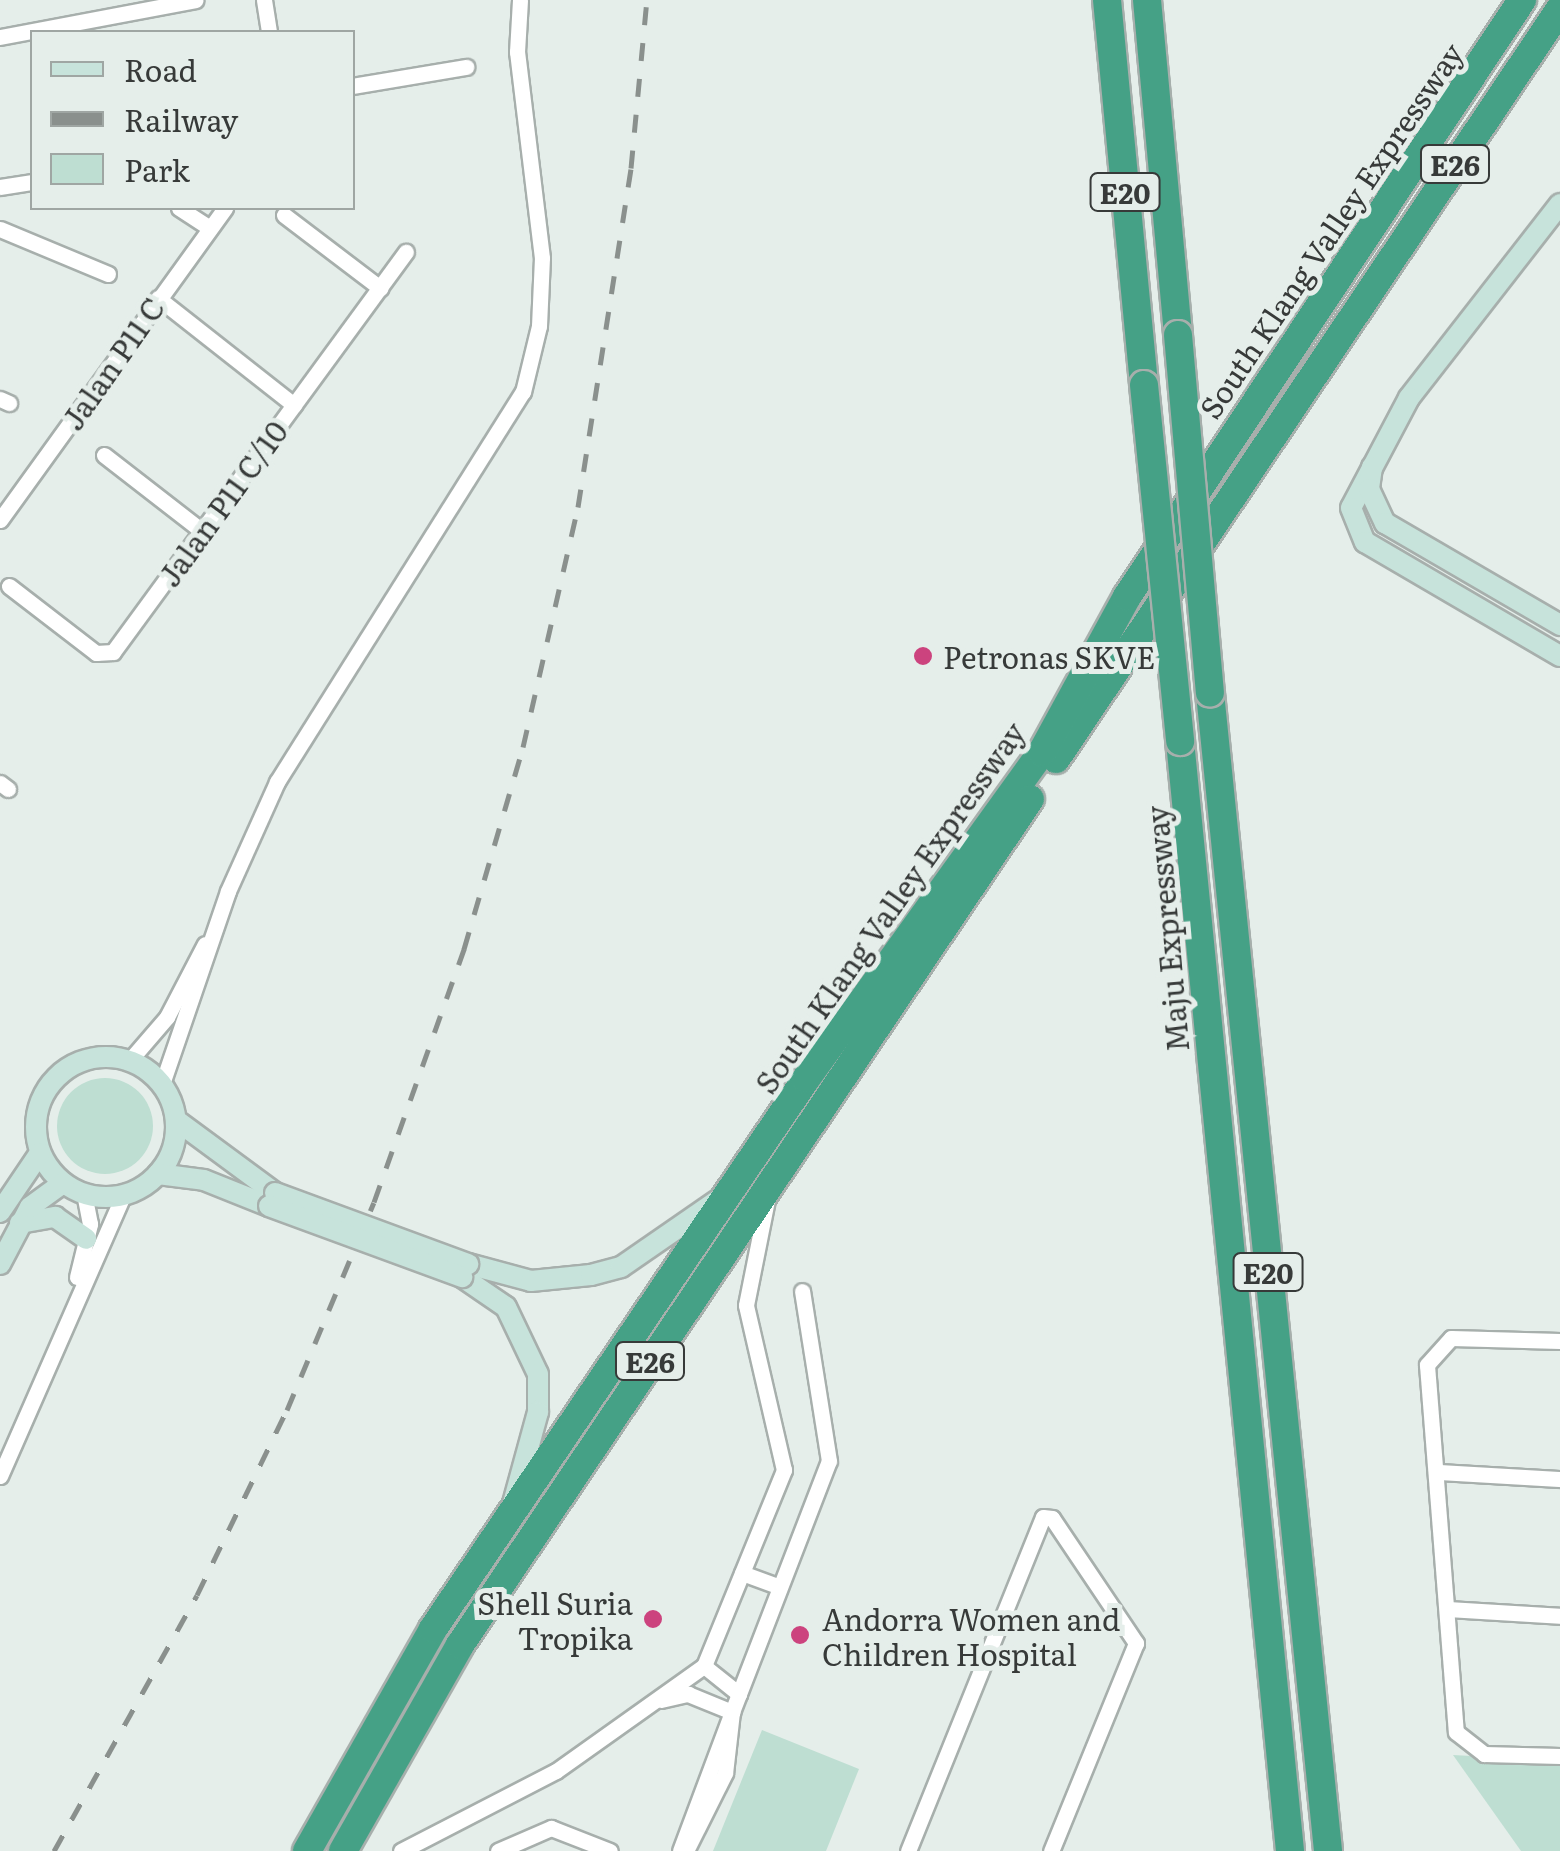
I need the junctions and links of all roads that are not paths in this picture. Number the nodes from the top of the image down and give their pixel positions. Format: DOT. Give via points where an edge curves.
graph roads {
  1 [pos="196,0"];
  2 [pos="264,0"];
  3 [pos="520,0"];
  4 [pos="1108,0"];
  5 [pos="1147,0"];
  6 [pos="1522,0"];
  7 [pos="1560,9"];
  8 [pos="37,30"];
  9 [pos="268,30"];
  10 [pos="30,31"];
  11 [pos="0,37"];
  12 [pos="466,67"];
  13 [pos="355,86"];
  14 [pos="30,182"];
  15 [pos="0,187"];
  16 [pos="1560,204"];
  17 [pos="182,210"];
  18 [pos="223,210"];
  19 [pos="284,216"];
  20 [pos="210,228"];
  21 [pos="0,229"];
  22 [pos="406,252"];
  23 [pos="108,274"];
  24 [pos="380,288"];
  25 [pos="158,298"];
  26 [pos="294,404"];
  27 [pos="104,455"];
  28 [pos="1373,464"];
  29 [pos="0,520"];
  30 [pos="202,531"];
  31 [pos="1480,577"];
  32 [pos="10,586"];
  33 [pos="1488,610"];
  34 [pos="1560,625"];
  35 [pos="1560,656"];
  36 [pos="218,918"];
  37 [pos="130,1060"];
  38 [pos="162,1084"];
  39 [pos="176,1120"];
  40 [pos="40,1153"];
  41 [pos="158,1174"];
  42 [pos="63,1183"];
  43 [pos="768,1190"];
  44 [pos="84,1194"];
  45 [pos="725,1195"];
  46 [pos="124,1196"];
  47 [pos="272,1200"];
  48 [pos="0,1212"];
  49 [pos="20,1223"];
  50 [pos="86,1239"];
  51 [pos="0,1264"];
  52 [pos="465,1270"];
  53 [pos="802,1291"];
  54 [pos="72,1300"];
  55 [pos="1560,1341"];
  56 [pos="1438,1472"];
  57 [pos="0,1476"];
  58 [pos="1560,1478"];
  59 [pos="510,1514"];
  60 [pos="742,1572"];
  61 [pos="780,1587"];
  62 [pos="1447,1608"];
  63 [pos="1560,1616"];
  64 [pos="704,1666"];
  65 [pos="739,1694"];
  66 [pos="652,1701"];
  67 [pos="732,1712"];
  68 [pos="1560,1756"];
  69 [pos="307,1851"];
  70 [pos="343,1851"];
  71 [pos="401,1851"];
  72 [pos="498,1851"];
  73 [pos="610,1851"];
  74 [pos="683,1851"];
  75 [pos="908,1851"];
  76 [pos="1051,1851"];
  77 [pos="1290,1851"];
  78 [pos="1328,1851"];
  1 -- 8 [label="street"];
  2 -- 9 [label="street"];
  3 -- 36 [label="street" via="517,52 542,258 538,326 523,392 277,782"];
  4 -- 77 [label="highway, Maju Expressway / E20, bridge"];
  5 -- 78 [label="highway, E20, bridge"];
  6 -- 45 [label="highway, South Klang Valley Expressway / E26" via="1126,596 1042,752"];
  7 -- 43 [label="highway, South Klang Valley Expressway / E26"];
  10 -- 11 [label="street"];
  12 -- 13 [label="street"];
  14 -- 15 [label="street"];
  16 -- 28 [label="main road" via="1409,398"];
  17 -- 20 [label="street"];
  18 -- 20 [label="street, Jalan P11 C"];
  19 -- 24 [label="street"];
  20 -- 25 [label="street, Jalan P11 C"];
  21 -- 23 [label="street"];
  22 -- 24 [label="street, Jalan P11 C/10"];
  24 -- 26 [label="street, Jalan P11 C/10"];
  25 -- 26 [label="street"];
  25 -- 29 [label="street, Jalan P11 C"];
  26 -- 30 [label="street, Jalan P11 C/10"];
  27 -- 30 [label="street"];
  28 -- 31 [label="main road" via="1369,489 1385,523"];
  28 -- 33 [label="main road" via="1356,490 1356,532"];
  30 -- 32 [label="street, Jalan P11 C/10" via="112,652 96,653"];
  31 -- 33 [label="main road" via="1474,591"];
  31 -- 34 [label="main road"];
  33 -- 35 [label="main road"];
  36 -- 37 [label="street" via="167,1017"];
  36 -- 38 [label="street" via="195,1006"];
  37 -- 38 [label="main road"];
  37 -- 40 [label="main road" via="90,1058 55,1078 37,1113"];
  38 -- 39 [label="main road"];
  39 -- 41 [label="main road"];
  39 -- 47 [label="main road"];
  40 -- 42 [label="main road"];
  40 -- 48 [label="main road"];
  41 -- 46 [label="main road"];
  41 -- 47 [label="main road"];
  42 -- 44 [label="main road"];
  42 -- 49 [label="main road"];
  43 -- 60 [label="street" via="746,1306 784,1470"];
  43 -- 70 [label="highway, South Klang Valley Expressway / E26" via="460,1645"];
  44 -- 46 [label="main road"];
  44 -- 50 [label="street"];
  45 -- 52 [label="main road" via="622,1267 591,1276 531,1281"];
  45 -- 59 [label="highway, South Klang Valley Expressway / E26"];
  46 -- 54 [label="street"];
  47 -- 52 [label="main road, bridge"];
  49 -- 50 [label="main road" via="55,1217"];
  49 -- 51 [label="main road"];
  50 -- 54 [label="street"];
  52 -- 59 [label="main road" via="506,1308 538,1374 538,1412"];
  53 -- 61 [label="street" via="829,1462"];
  54 -- 57 [label="street"];
  55 -- 56 [label="street" via="1450,1338 1435,1347 1427,1364"];
  56 -- 58 [label="street"];
  56 -- 62 [label="street"];
  59 -- 69 [label="highway, South Klang Valley Expressway / E26" via="393,1693"];
  60 -- 61 [label="street"];
  60 -- 64 [label="street"];
  61 -- 65 [label="street"];
  62 -- 63 [label="street"];
  62 -- 68 [label="street" via="1460,1740 1484,1754"];
  64 -- 65 [label="street"];
  64 -- 66 [label="street"];
  65 -- 67 [label="street"];
  66 -- 67 [label="street" via="688,1694"];
  66 -- 71 [label="street" via="556,1771"];
  67 -- 74 [label="street" via="725,1773"];
  72 -- 73 [label="street" via="551,1828"];
  75 -- 76 [label="street" via="1044,1517 1052,1518 1136,1643"];
}
